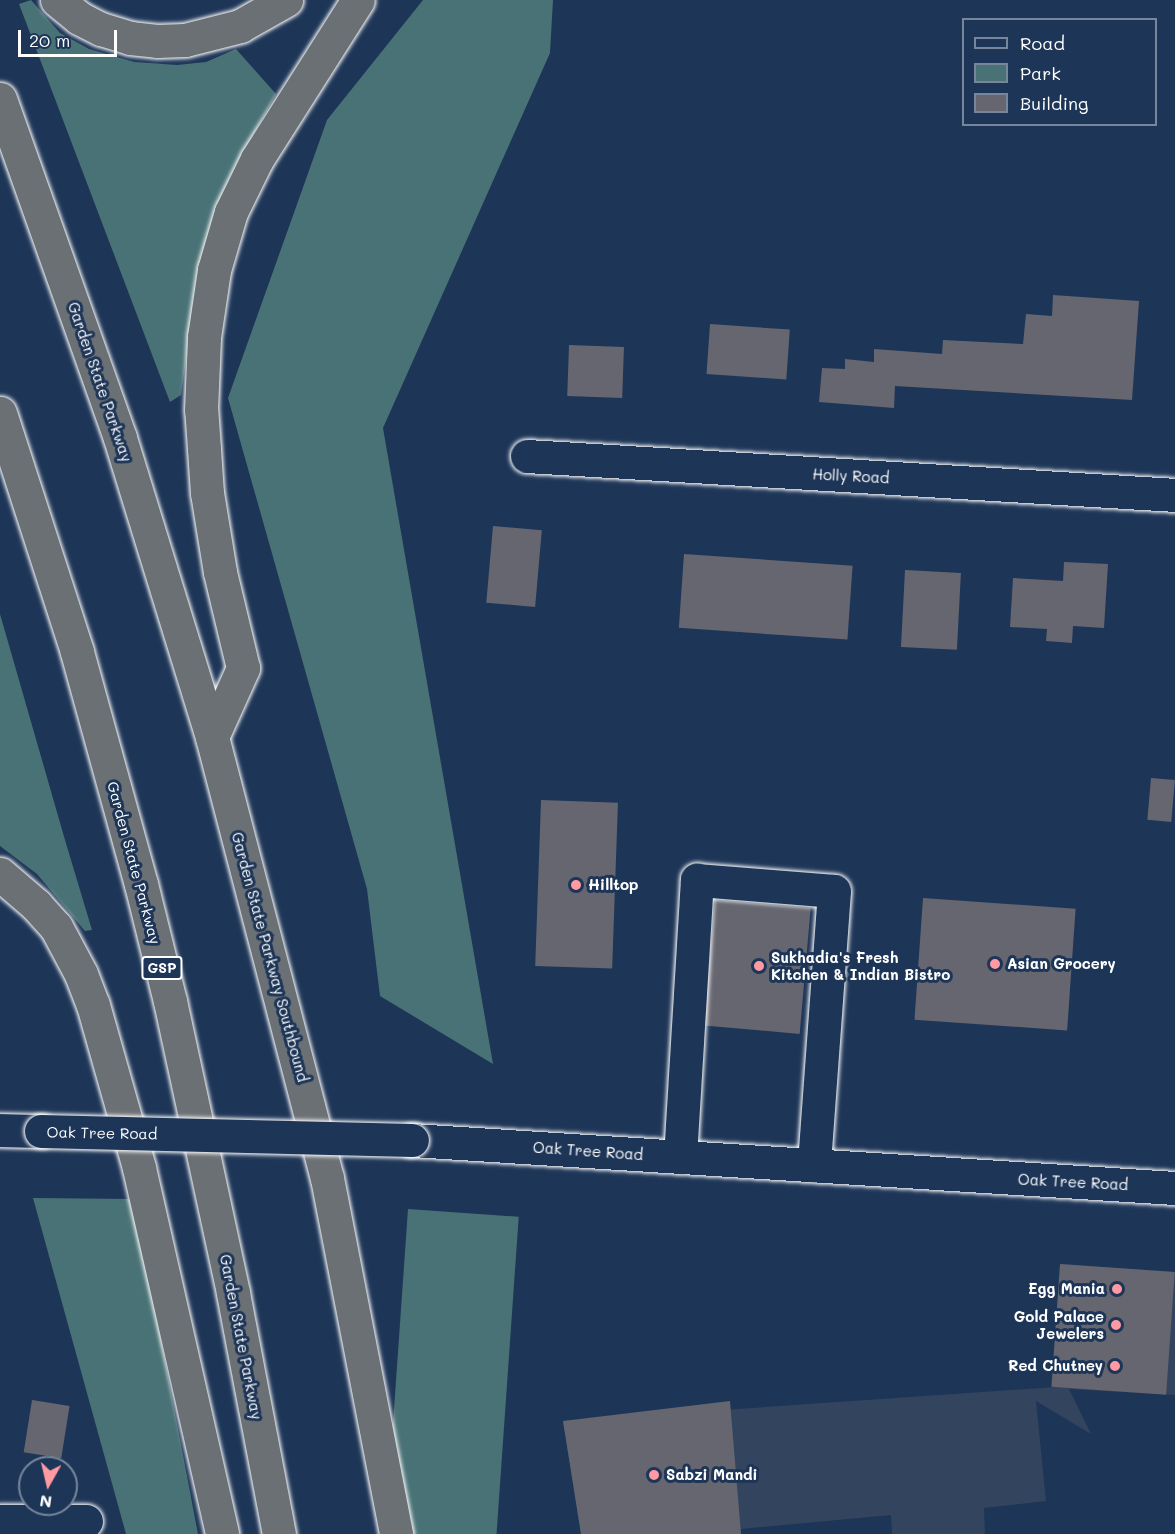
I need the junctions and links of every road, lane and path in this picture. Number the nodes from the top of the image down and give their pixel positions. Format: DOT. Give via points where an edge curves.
graph roads {
  1 [pos="57,0"];
  2 [pos="286,0"];
  3 [pos="358,0"];
  4 [pos="0,99"];
  5 [pos="0,412"];
  6 [pos="527,456"];
  7 [pos="1175,495"];
  8 [pos="212,736"];
  9 [pos="0,874"];
  10 [pos="0,1130"];
  11 [pos="680,1157"];
  12 [pos="814,1165"];
  13 [pos="1175,1188"];
  14 [pos="0,1521"];
  15 [pos="86,1521"];
  16 [pos="222,1534"];
  17 [pos="279,1534"];
  18 [pos="396,1534"];
  1 -- 2 [label="highway" via="101,29 157,42 185,40 240,26"];
  3 -- 8 [label="highway" via="252,168 231,212 214,270 204,337 201,410 218,562 243,668"];
  4 -- 8 [label="highway, Garden State Parkway" via="120,438"];
  5 -- 17 [label="highway, Garden State Parkway / GSP" via="77,651 141,884 231,1282"];
  6 -- 7 [label="street, Holly Road"];
  8 -- 18 [label="highway, Garden State Parkway Southbound" via="327,1178"];
  9 -- 16 [label="highway" via="56,927 93,1005 140,1168"];
  10 -- 11 [label="street, Oak Tree Road, bridge" via="412,1140"];
  11 -- 12 [label="street, Oak Tree Road"];
  11 -- 12 [label="street" via="698,880 834,891"];
  12 -- 13 [label="street, Oak Tree Road"];
  14 -- 15 [label="street"];
}
